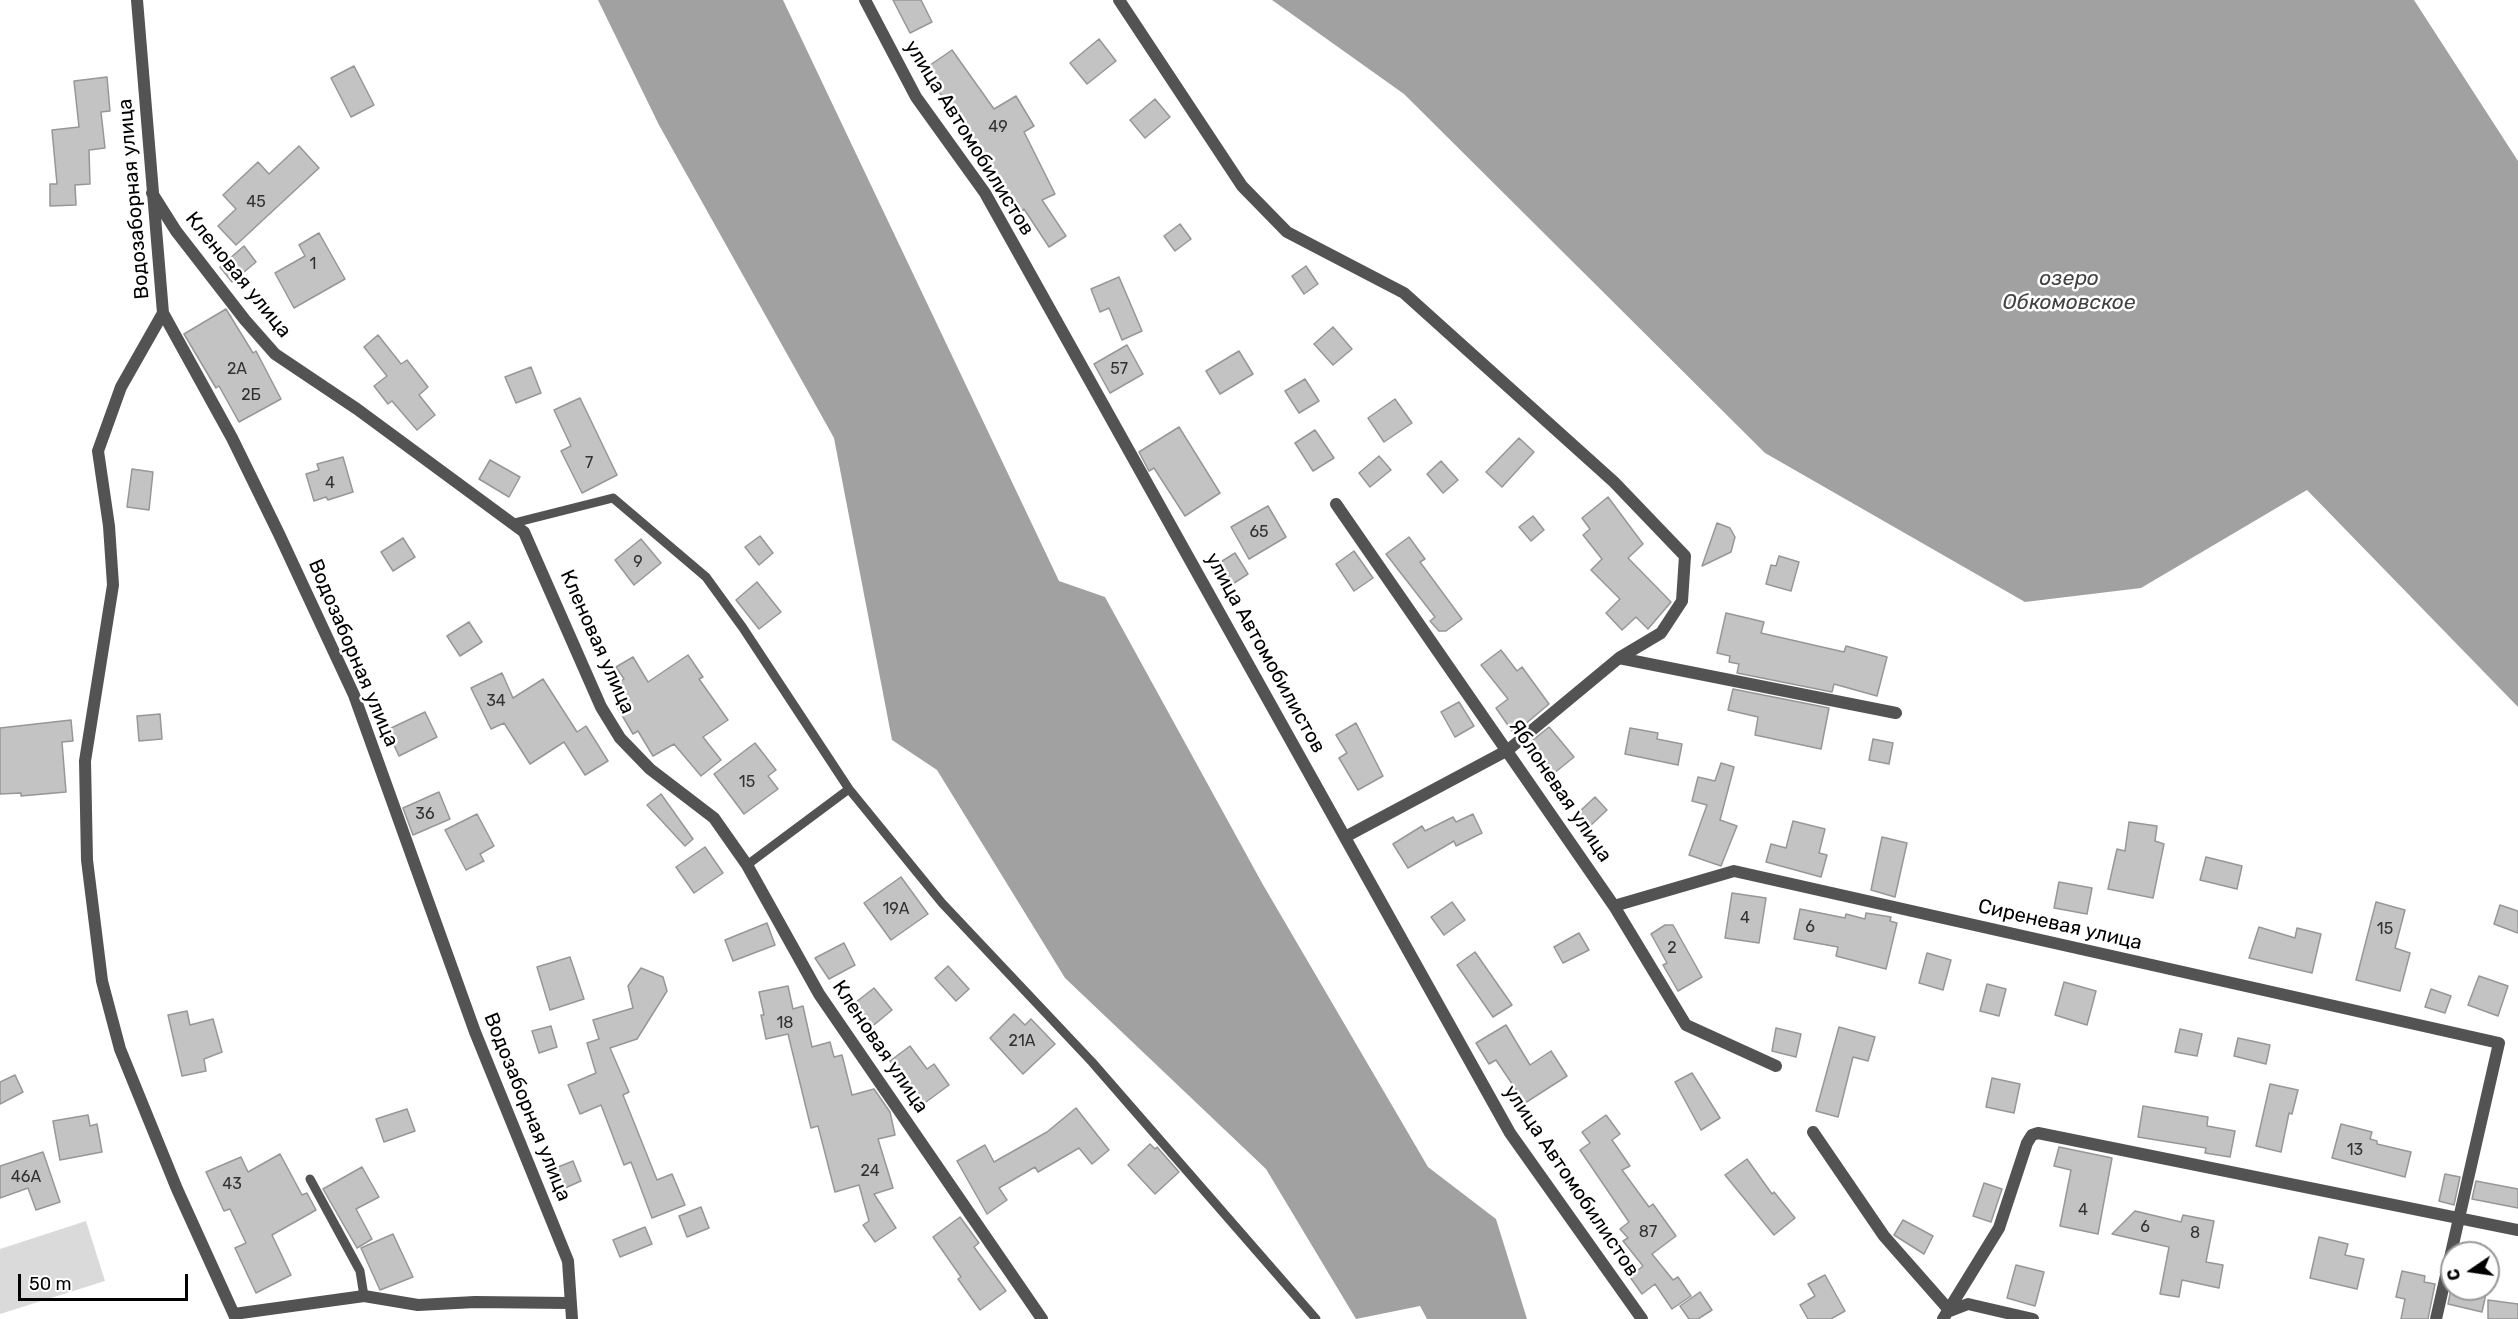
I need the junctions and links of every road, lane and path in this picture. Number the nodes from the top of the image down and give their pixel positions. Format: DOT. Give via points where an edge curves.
graph roads {
  1 [pos="137,0"];
  2 [pos="865,0"];
  3 [pos="1119,0"];
  4 [pos="152,193"];
  5 [pos="163,313"];
  6 [pos="1336,504"];
  7 [pos="514,523"];
  8 [pos="1619,658"];
  9 [pos="1896,714"];
  10 [pos="1508,750"];
  11 [pos="849,789"];
  12 [pos="1345,837"];
  13 [pos="747,865"];
  14 [pos="1614,906"];
  15 [pos="1776,1066"];
  16 [pos="1813,1132"];
  17 [pos="310,1179"];
  18 [pos="2460,1218"];
  19 [pos="2518,1230"];
  20 [pos="364,1296"];
  21 [pos="569,1303"];
  22 [pos="1947,1315"];
  23 [pos="235,1316"];
  24 [pos="572,1319"];
  25 [pos="1042,1319"];
  26 [pos="1316,1319"];
  27 [pos="1642,1319"];
  28 [pos="2033,1319"];
  29 [pos="2436,1319"];
  1 -- 4 [label="street, Водозаборная улица"];
  2 -- 12 [label="street, улица Автомобилистов" via="915,97 985,193"];
  3 -- 8 [label="street" via="1242,186 1287,232 1404,293 1614,482 1685,556 1682,601 1661,633"];
  4 -- 5 [label="street, Водозаборная улица"];
  4 -- 7 [label="street, Кленовая улица" via="183,240 276,354"];
  5 -- 21 [label="street, Водозаборная улица" via="274,523 354,695 475,1032 568,1261"];
  5 -- 23 [label="street" via="122,387 98,451 113,585 85,761 87,860 102,981 120,1048 177,1189"];
  6 -- 10 [label="street, Яблоневая улица"];
  7 -- 11 [label="lane" via="613,498 620,501 706,577"];
  7 -- 13 [label="street, Кленовая улица" via="534,550 601,707 620,738 650,769 714,818"];
  8 -- 9 [label="street"];
  8 -- 10 [label="street"];
  10 -- 12 [label="street"];
  10 -- 14 [label="street, Яблоневая улица"];
  11 -- 13 [label="lane"];
  11 -- 26 [label="lane" via="942,903 1092,1062"];
  12 -- 27 [label="street, улица Автомобилистов" via="1510,1133"];
  13 -- 25 [label="street, Кленовая улица" via="819,994"];
  14 -- 15 [label="street, Яблоневая улица" via="1686,1025"];
  14 -- 18 [label="street, Сиреневая улица" via="1734,872 2499,1043"];
  16 -- 22 [label="street" via="1884,1236"];
  17 -- 20 [label="lane" via="360,1271"];
  18 -- 19 [label="street"];
  18 -- 22 [label="street" via="2038,1133 2027,1143 1999,1228"];
  18 -- 29 [label="street"];
  20 -- 21 [label="street" via="418,1305"];
  20 -- 23 [label="street"];
  21 -- 24 [label="street, Водозаборная улица"];
  22 -- 28 [label="street" via="1968,1304"];
}
